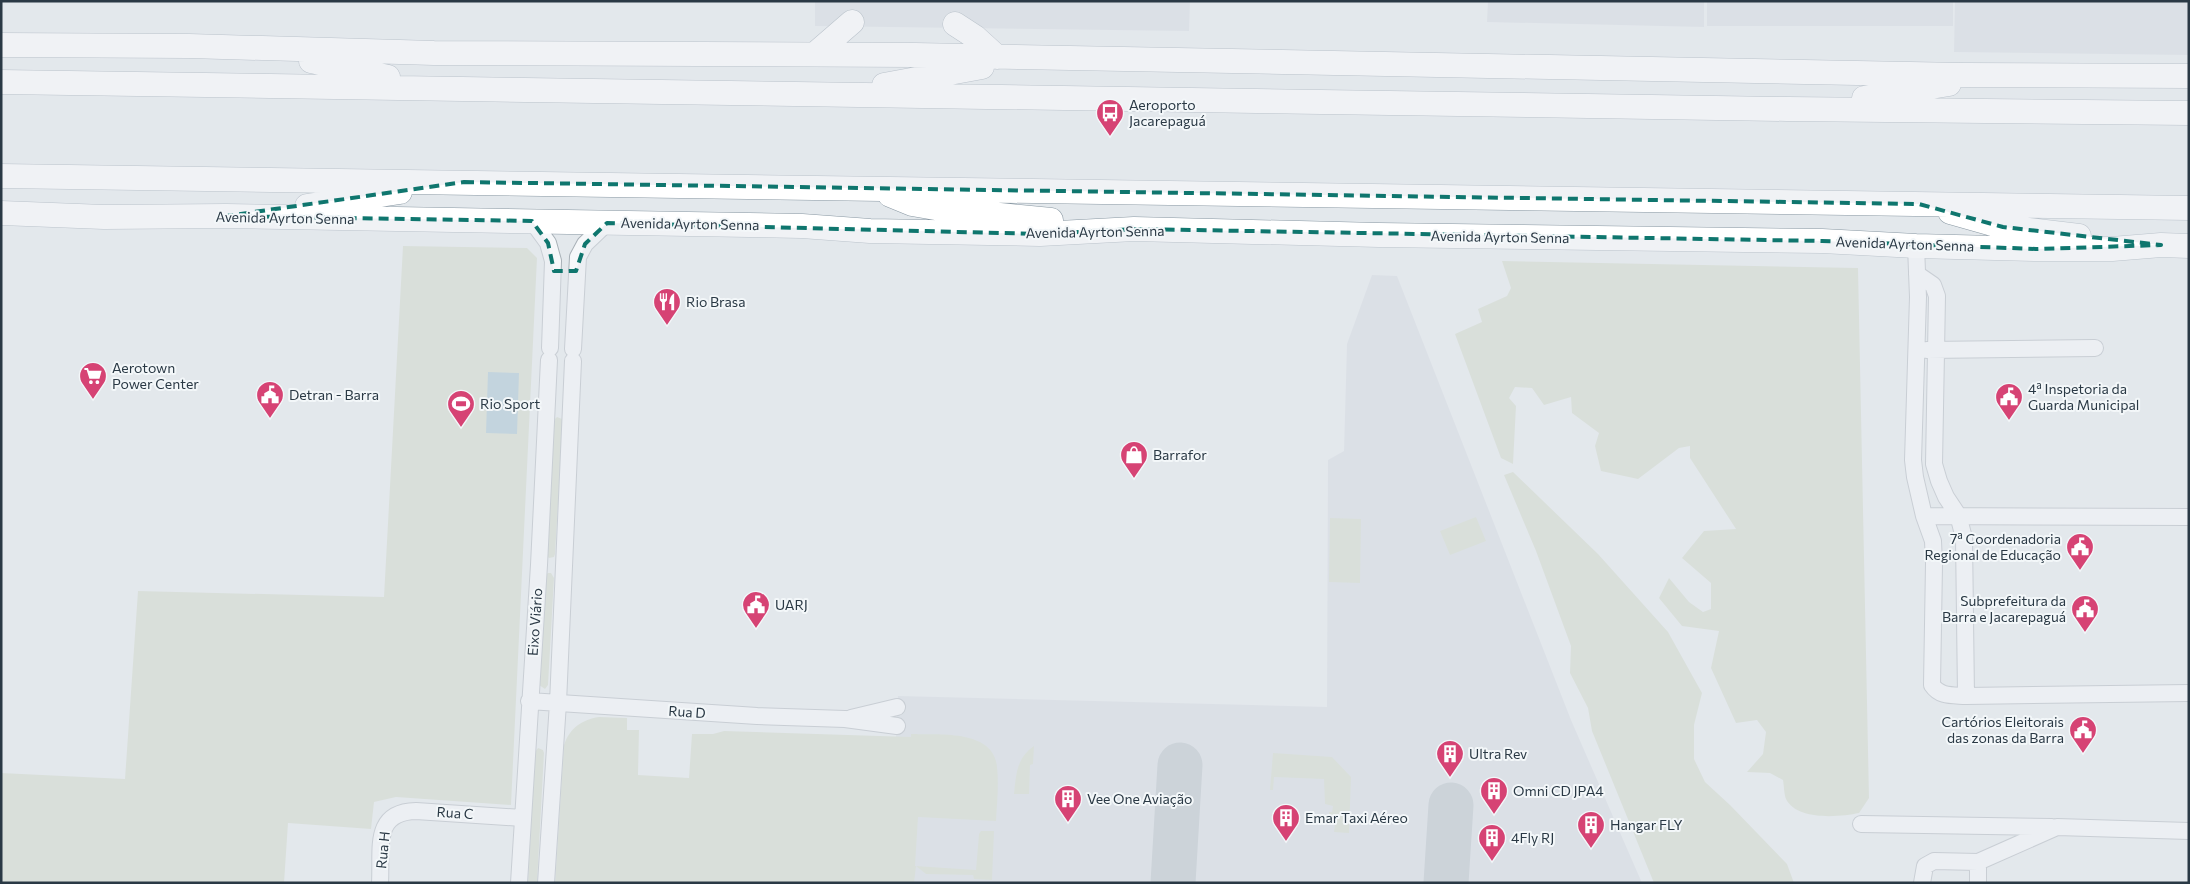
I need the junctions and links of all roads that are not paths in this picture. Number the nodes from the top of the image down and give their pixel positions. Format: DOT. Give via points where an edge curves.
graph roads {
  1 [pos="852,22"];
  2 [pos="955,24"];
  3 [pos="1,29"];
  4 [pos="1,45"];
  5 [pos="65,45"];
  6 [pos="189,46"];
  7 [pos="814,54"];
  8 [pos="998,57"];
  9 [pos="1032,58"];
  10 [pos="1995,75"];
  11 [pos="2189,76"];
  12 [pos="1,82"];
  13 [pos="438,88"];
  14 [pos="833,95"];
  15 [pos="1787,109"];
  16 [pos="2189,113"];
  17 [pos="1,176"];
  18 [pos="464,182"];
  19 [pos="877,189"];
  20 [pos="1919,204"];
  21 [pos="2189,208"];
  22 [pos="1,213"];
  23 [pos="226,216"];
  24 [pos="532,221"];
  25 [pos="607,223"];
  26 [pos="1134,230"];
  27 [pos="2161,245"];
  28 [pos="1916,246"];
  29 [pos="2189,246"];
  30 [pos="554,271"];
  31 [pos="576,271"];
  32 [pos="1917,274"];
  33 [pos="2095,348"];
  34 [pos="1937,349"];
  35 [pos="1917,350"];
  36 [pos="1958,515"];
  37 [pos="1924,516"];
  38 [pos="2189,517"];
  39 [pos="2189,693"];
  40 [pos="1966,696"];
  41 [pos="529,701"];
  42 [pos="558,703"];
  43 [pos="897,707"];
  44 [pos="846,719"];
  45 [pos="897,726"];
  46 [pos="527,737"];
  47 [pos="555,739"];
  48 [pos="522,818"];
  49 [pos="389,819"];
  50 [pos="1861,824"];
  51 [pos="2057,827"];
  52 [pos="2189,831"];
  53 [pos="1978,862"];
  54 [pos="380,883"];
  55 [pos="519,883"];
  56 [pos="546,883"];
  57 [pos="1922,883"];
  58 [pos="1978,883"];
  1 -- 7 [label="highway"];
  2 -- 8 [label="highway" via="975,36"];
  3 -- 5 [label="highway"];
  4 -- 5 [label="highway"];
  5 -- 6 [label="highway"];
  6 -- 7 [label="highway" via="434,53"];
  6 -- 13 [label="highway" via="318,62"];
  7 -- 8 [label="highway"];
  8 -- 9 [label="highway"];
  9 -- 10 [label="highway"];
  9 -- 14 [label="highway"];
  10 -- 11 [label="highway"];
  10 -- 15 [label="highway"];
  12 -- 13 [label="highway"];
  13 -- 14 [label="highway"];
  14 -- 15 [label="highway"];
  15 -- 16 [label="highway"];
  17 -- 18 [label="highway"];
  18 -- 19 [label="highway"];
  18 -- 23 [label="highway" via="328,204"];
  19 -- 20 [label="highway"];
  19 -- 26 [label="highway" via="912,204"];
  20 -- 21 [label="highway"];
  20 -- 27 [label="highway" via="2003,228"];
  22 -- 23 [label="highway, Avenida Ayrton Senna" via="104,217"];
  23 -- 24 [label="highway, Avenida Ayrton Senna"];
  24 -- 25 [label="highway, Avenida Ayrton Senna"];
  24 -- 30 [label="street, Eixo Viário" via="548,243"];
  25 -- 26 [label="highway, Avenida Ayrton Senna" via="1040,234"];
  25 -- 31 [label="street, Eixo Viário" via="585,244 578,257"];
  26 -- 28 [label="highway, Avenida Ayrton Senna" via="1822,241"];
  27 -- 28 [label="highway, Avenida Ayrton Senna" via="2112,249"];
  27 -- 29 [label="highway, Avenida Ayrton Senna"];
  28 -- 32 [label="street"];
  30 -- 31 [label="street"];
  30 -- 41 [label="street, Eixo Viário"];
  31 -- 42 [label="street, Eixo Viário"];
  32 -- 34 [label="street" via="1933,285 1937,296"];
  32 -- 35 [label="street"];
  33 -- 34 [label="street"];
  34 -- 35 [label="street"];
  34 -- 36 [label="street" via="1934,464 1946,498"];
  35 -- 37 [label="street" via="1913,460"];
  36 -- 37 [label="street"];
  36 -- 38 [label="street"];
  36 -- 40 [label="street" via="1964,538"];
  37 -- 40 [label="street" via="1933,541 1932,685 1945,695"];
  39 -- 40 [label="street"];
  41 -- 42 [label="street, Rua D"];
  41 -- 46 [label="street, Eixo Viário"];
  42 -- 44 [label="street, Rua D"];
  42 -- 47 [label="street, Eixo Viário"];
  43 -- 44 [label="street, Rua D"];
  44 -- 45 [label="street, Rua D"];
  46 -- 47 [label="street"];
  46 -- 48 [label="street, Eixo Viário"];
  47 -- 56 [label="street, Eixo Viário"];
  48 -- 49 [label="street, Rua C" via="402,811"];
  48 -- 55 [label="street, Eixo Viário"];
  49 -- 54 [label="street, Rua H" via="383,831"];
  50 -- 51 [label="street"];
  51 -- 52 [label="street"];
  51 -- 53 [label="street"];
  53 -- 57 [label="street" via="1934,861 1925,866"];
  53 -- 58 [label="street"];
}
